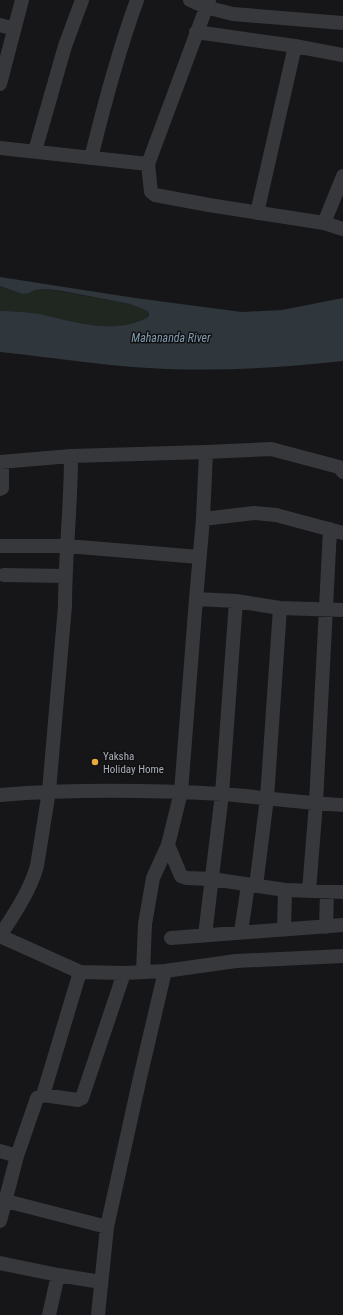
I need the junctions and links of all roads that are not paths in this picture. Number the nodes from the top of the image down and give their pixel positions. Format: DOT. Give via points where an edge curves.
graph roads {
  1 [pos="22,0"];
  2 [pos="82,0"];
  3 [pos="137,0"];
  4 [pos="190,0"];
  5 [pos="207,4"];
  6 [pos="343,23"];
  7 [pos="0,25"];
  8 [pos="14,29"];
  9 [pos="196,32"];
  10 [pos="295,46"];
  11 [pos="343,55"];
  12 [pos="0,84"];
  13 [pos="0,148"];
  14 [pos="35,151"];
  15 [pos="91,158"];
  16 [pos="148,164"];
  17 [pos="343,176"];
  18 [pos="257,213"];
  19 [pos="324,223"];
  20 [pos="343,229"];
  21 [pos="206,452"];
  22 [pos="71,456"];
  23 [pos="1,462"];
  24 [pos="343,472"];
  25 [pos="0,489"];
  26 [pos="203,519"];
  27 [pos="336,531"];
  28 [pos="0,546"];
  29 [pos="67,546"];
  30 [pos="199,557"];
  31 [pos="4,575"];
  32 [pos="65,576"];
  33 [pos="196,599"];
  34 [pos="236,601"];
  35 [pos="280,608"];
  36 [pos="326,609"];
  37 [pos="343,610"];
  38 [pos="49,791"];
  39 [pos="181,792"];
  40 [pos="222,794"];
  41 [pos="0,795"];
  42 [pos="267,798"];
  43 [pos="316,803"];
  44 [pos="343,805"];
  45 [pos="168,845"];
  46 [pos="212,879"];
  47 [pos="252,885"];
  48 [pos="285,890"];
  49 [pos="309,891"];
  50 [pos="327,892"];
  51 [pos="343,892"];
  52 [pos="343,925"];
  53 [pos="326,927"];
  54 [pos="284,929"];
  55 [pos="241,932"];
  56 [pos="205,935"];
  57 [pos="0,936"];
  58 [pos="171,938"];
  59 [pos="343,956"];
  60 [pos="164,971"];
  61 [pos="80,972"];
  62 [pos="143,972"];
  63 [pos="124,973"];
  64 [pos="43,1095"];
  65 [pos="0,1151"];
  66 [pos="17,1156"];
  67 [pos="6,1201"];
  68 [pos="0,1221"];
  69 [pos="107,1227"];
  70 [pos="0,1263"];
  71 [pos="58,1275"];
  72 [pos="101,1282"];
  73 [pos="48,1315"];
  74 [pos="98,1315"];
  1 -- 8 [label="street"];
  2 -- 14 [label="street" via="65,46"];
  3 -- 15 [label="street" via="123,38"];
  4 -- 5 [label="street"];
  5 -- 6 [label="street" via="233,14"];
  5 -- 9 [label="street"];
  7 -- 8 [label="street"];
  8 -- 12 [label="street"];
  9 -- 10 [label="street"];
  9 -- 16 [label="street"];
  10 -- 11 [label="street"];
  10 -- 18 [label="street"];
  13 -- 14 [label="street"];
  14 -- 15 [label="street"];
  15 -- 16 [label="street"];
  16 -- 18 [label="street" via="151,192 156,195"];
  17 -- 19 [label="street"];
  18 -- 19 [label="street"];
  19 -- 20 [label="street"];
  21 -- 22 [label="street"];
  21 -- 24 [label="street" via="273,449 339,467"];
  21 -- 26 [label="street"];
  22 -- 23 [label="street"];
  22 -- 29 [label="street"];
  23 -- 25 [label="street"];
  26 -- 27 [label="street" via="254,513 276,515"];
  26 -- 30 [label="street"];
  27 -- 36 [label="street"];
  28 -- 29 [label="street"];
  29 -- 30 [label="street"];
  29 -- 32 [label="street"];
  30 -- 33 [label="street"];
  31 -- 32 [label="street"];
  32 -- 38 [label="street" via="65,606"];
  33 -- 34 [label="street"];
  33 -- 39 [label="street"];
  34 -- 35 [label="street"];
  34 -- 40 [label="street"];
  35 -- 36 [label="street"];
  35 -- 42 [label="street"];
  36 -- 37 [label="street"];
  36 -- 43 [label="street"];
  38 -- 39 [label="street"];
  38 -- 41 [label="street"];
  38 -- 57 [label="street" via="34,877"];
  39 -- 40 [label="street"];
  39 -- 45 [label="street"];
  40 -- 42 [label="street"];
  40 -- 46 [label="street"];
  42 -- 43 [label="street"];
  42 -- 47 [label="street"];
  43 -- 44 [label="street"];
  43 -- 49 [label="street"];
  45 -- 46 [label="street" via="181,876"];
  45 -- 62 [label="street" via="153,878 145,924"];
  46 -- 47 [label="street"];
  46 -- 56 [label="street"];
  47 -- 48 [label="street"];
  47 -- 55 [label="street"];
  48 -- 49 [label="street"];
  48 -- 54 [label="street"];
  49 -- 50 [label="street"];
  50 -- 51 [label="street"];
  50 -- 53 [label="street"];
  52 -- 53 [label="street"];
  53 -- 54 [label="street"];
  54 -- 55 [label="street"];
  55 -- 56 [label="street"];
  56 -- 58 [label="street"];
  57 -- 61 [label="street"];
  59 -- 60 [label="street" via="236,961"];
  60 -- 62 [label="street"];
  60 -- 69 [label="street"];
  61 -- 63 [label="street"];
  61 -- 64 [label="street"];
  62 -- 63 [label="street"];
  63 -- 64 [label="street" via="82,1098 78,1100"];
  64 -- 66 [label="street" via="37,1098"];
  65 -- 66 [label="street"];
  66 -- 67 [label="street"];
  67 -- 68 [label="street"];
  67 -- 69 [label="street"];
  69 -- 72 [label="street"];
  70 -- 71 [label="street"];
  71 -- 72 [label="street"];
  71 -- 73 [label="street"];
  72 -- 74 [label="street"];
}
